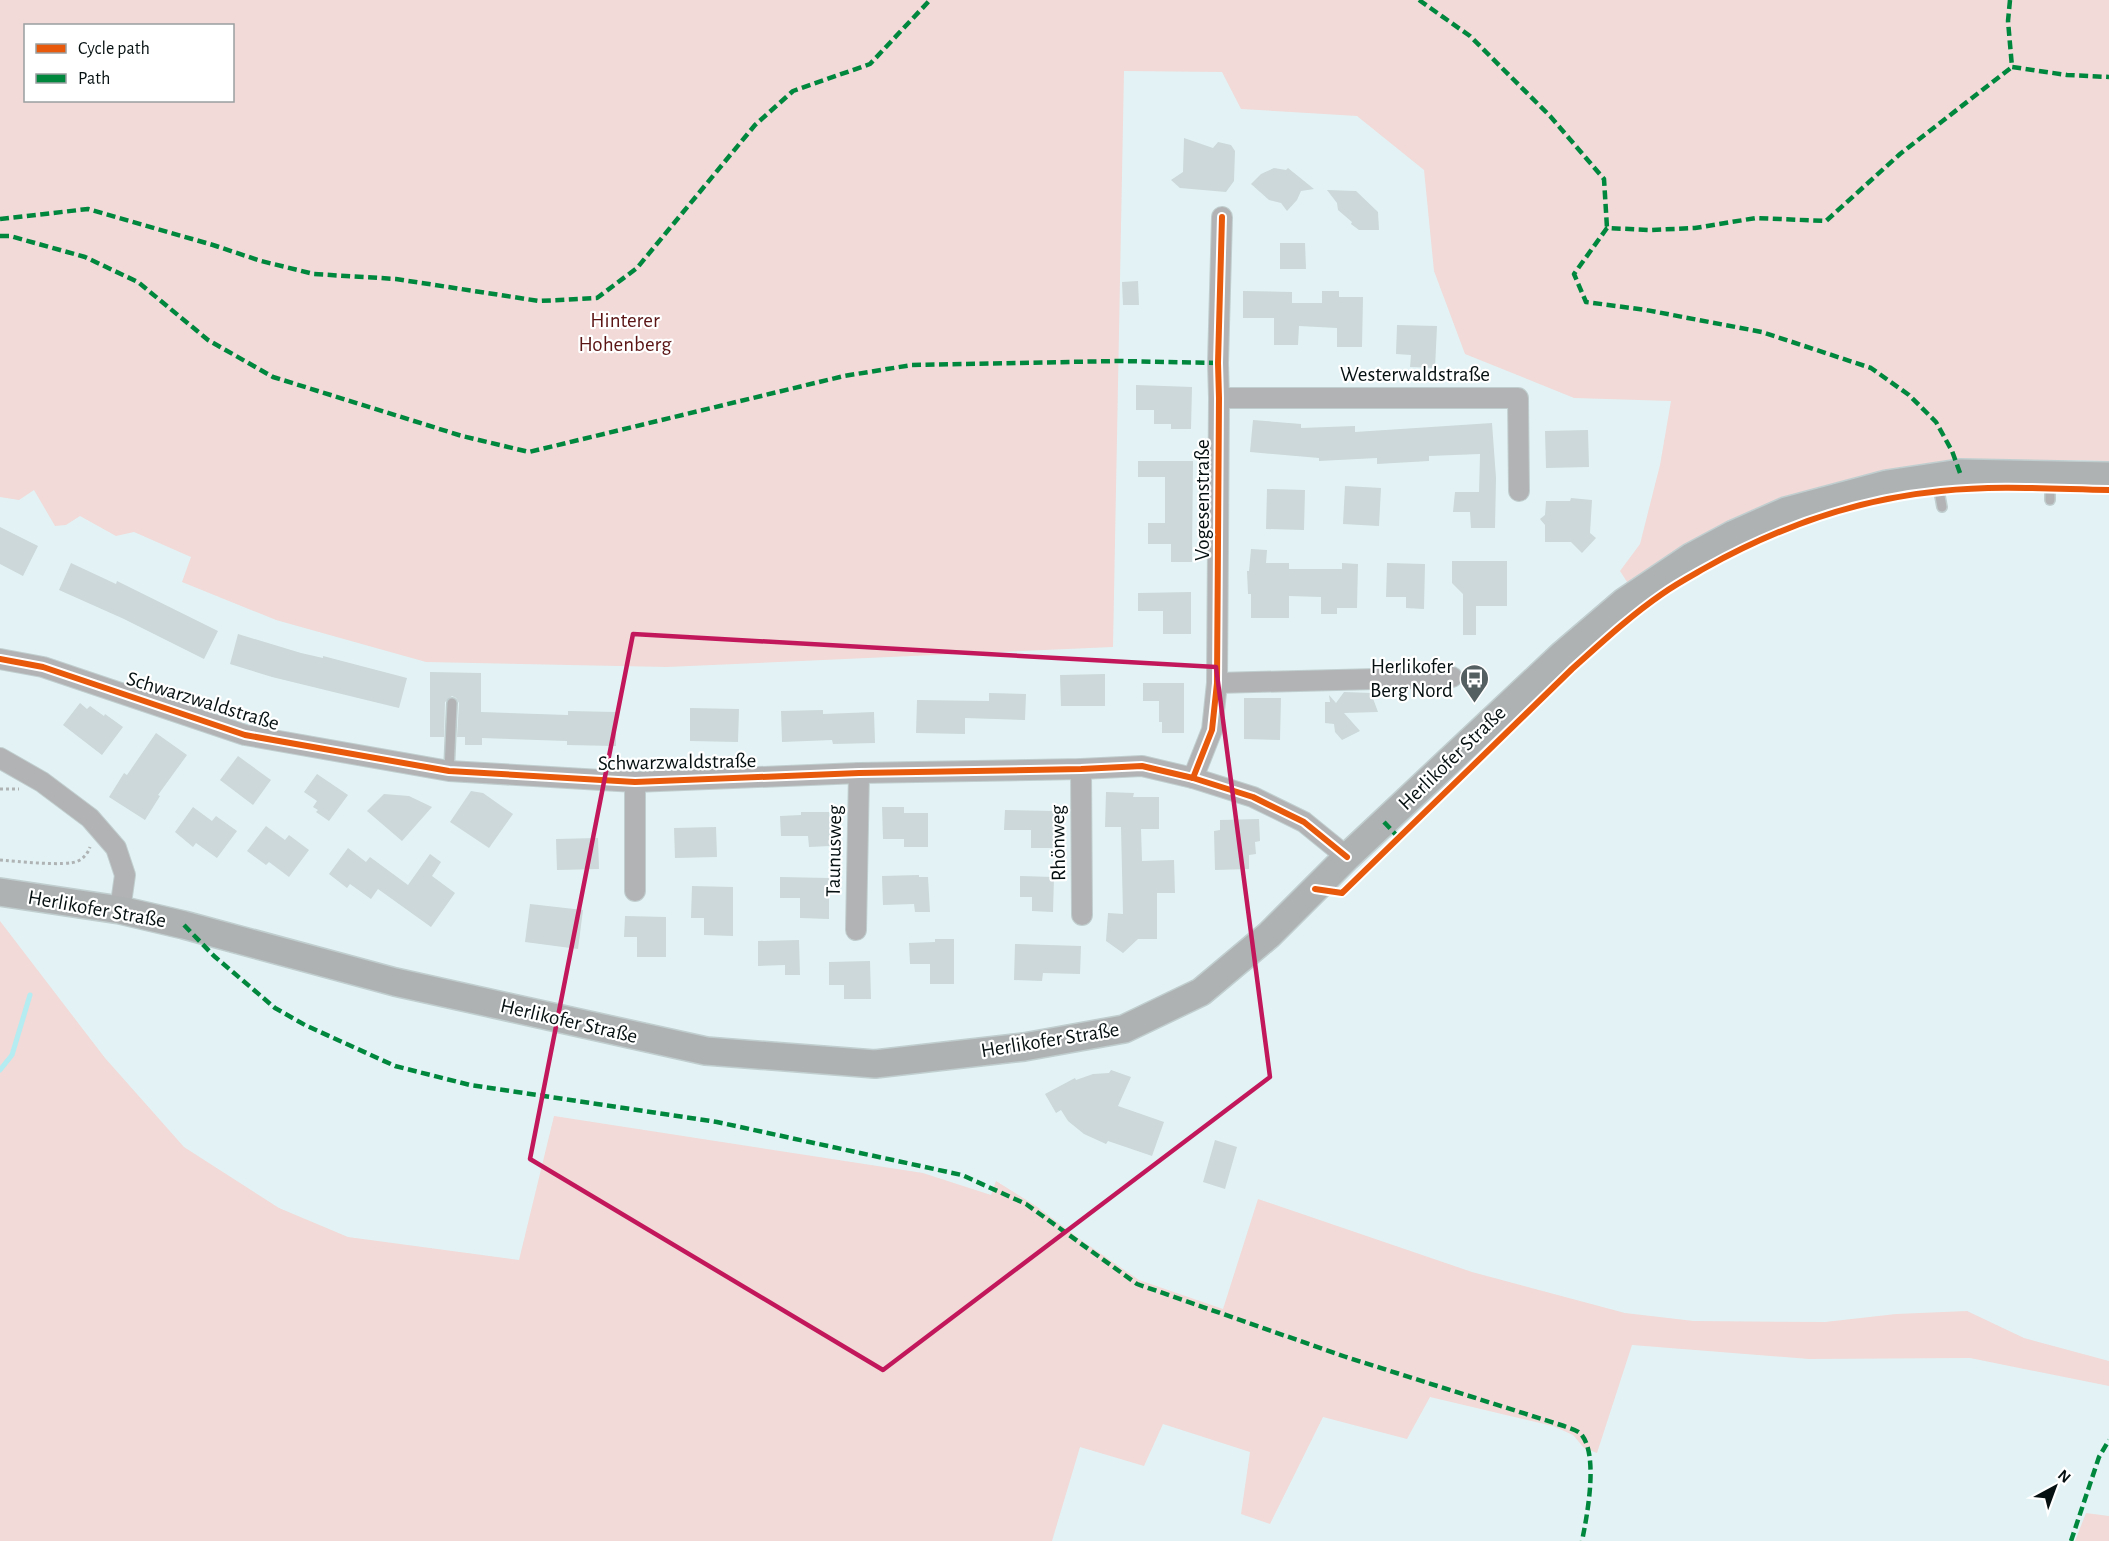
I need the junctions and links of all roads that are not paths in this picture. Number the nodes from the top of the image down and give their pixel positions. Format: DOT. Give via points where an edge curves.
graph roads {
  1 [pos="1222,217"];
  2 [pos="1219,398"];
  3 [pos="1937,476"];
  4 [pos="2109,476"];
  5 [pos="1519,491"];
  6 [pos="1942,507"];
  7 [pos="0,659"];
  8 [pos="1452,677"];
  9 [pos="1217,683"];
  10 [pos="452,703"];
  11 [pos="0,758"];
  12 [pos="1081,769"];
  13 [pos="449,771"];
  14 [pos="860,773"];
  15 [pos="1193,778"];
  16 [pos="635,782"];
  17 [pos="1347,857"];
  18 [pos="635,891"];
  19 [pos="0,892"];
  20 [pos="120,910"];
  21 [pos="1082,915"];
  22 [pos="856,930"];
  1 -- 2 [label="street, Vogesenstraße"];
  2 -- 5 [label="street, Westerwaldstraße" via="1518,398"];
  2 -- 9 [label="street, Vogesenstraße"];
  3 -- 4 [label="main road, Herlikofer Straße" via="1960,473 2050,487"];
  3 -- 6 [label="lane"];
  3 -- 17 [label="main road, Herlikofer Straße" via="1887,484 1790,519 1734,534 1695,565 1624,602 1594,639 1507,705"];
  7 -- 13 [label="street, Schwarzwaldstraße" via="43,667 245,735"];
  8 -- 9 [label="street"];
  9 -- 15 [label="street, Vogesenstraße" via="1212,730"];
  10 -- 13 [label="lane"];
  11 -- 20 [label="street" via="42,782 90,818 116,848 125,875"];
  12 -- 14 [label="street, Schwarzwaldstraße"];
  12 -- 15 [label="street, Schwarzwaldstraße" via="1142,766"];
  12 -- 21 [label="street, Rhönweg"];
  13 -- 16 [label="street, Schwarzwaldstraße"];
  14 -- 16 [label="street, Schwarzwaldstraße"];
  14 -- 22 [label="street, Taunusweg"];
  15 -- 17 [label="street, Schwarzwaldstraße" via="1253,797 1304,822"];
  16 -- 18 [label="street"];
  17 -- 20 [label="main road, Herlikofer Straße" via="1269,935 1201,992 1124,1029 1024,1047 875,1064 706,1051 395,982"];
  19 -- 20 [label="main road, Herlikofer Straße"];
}
